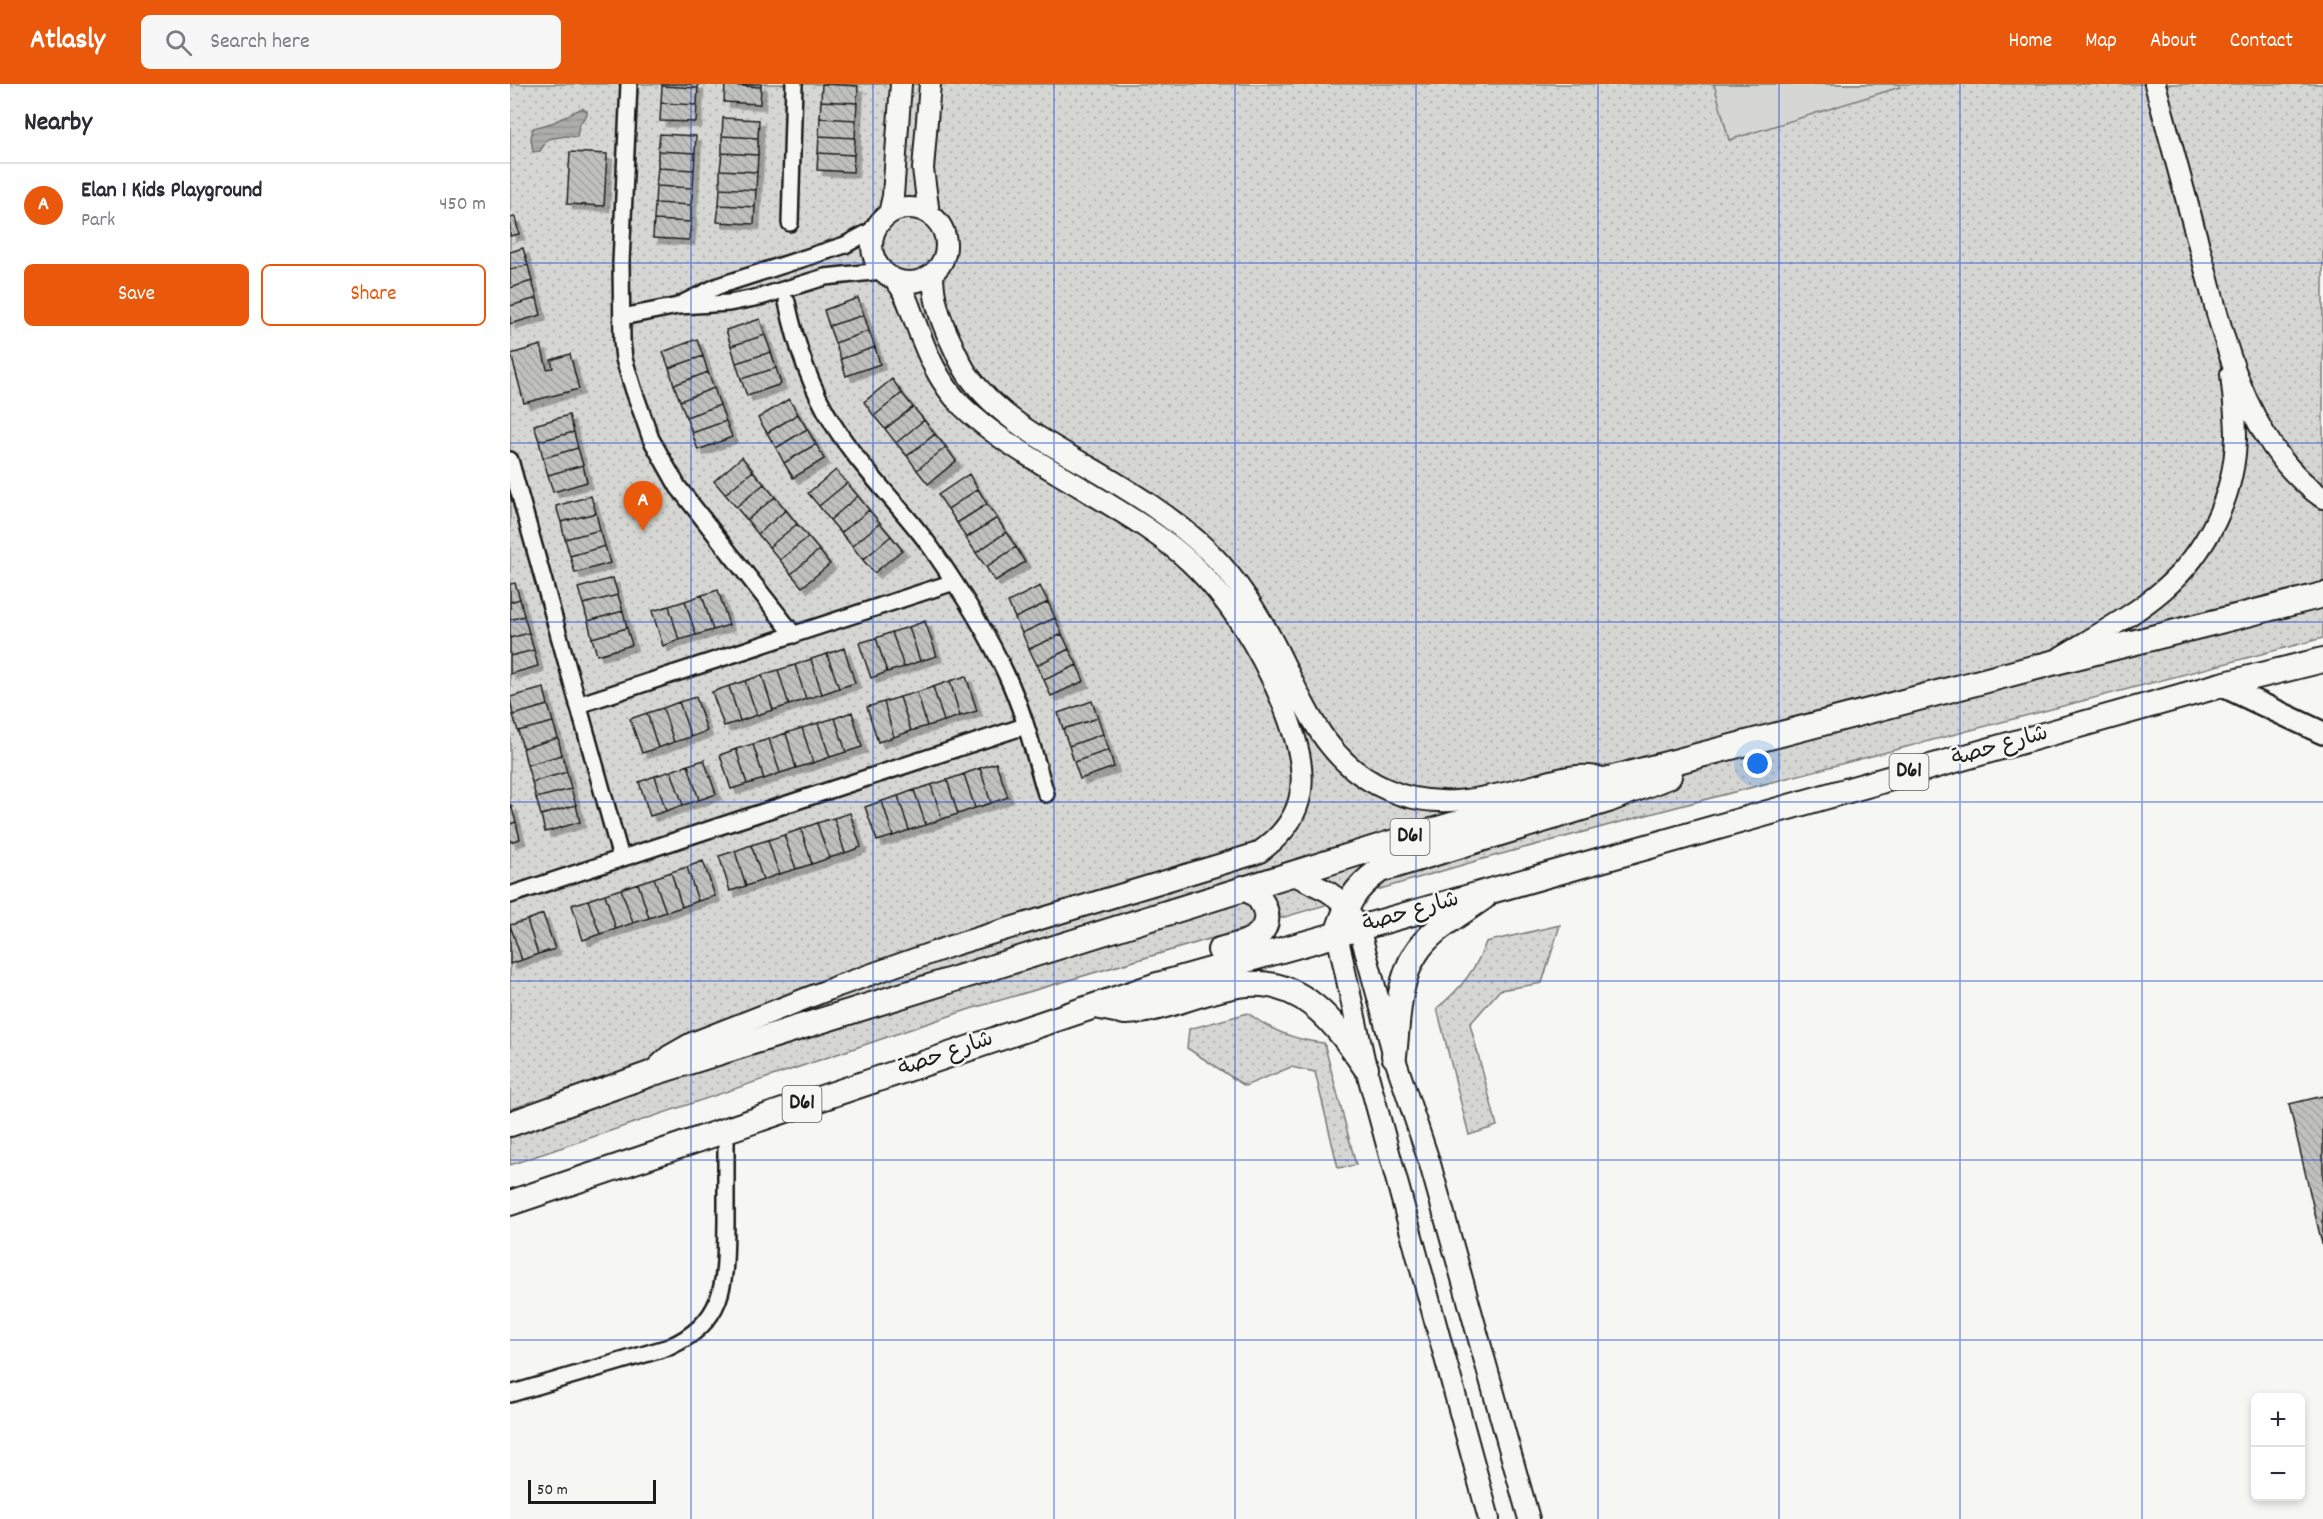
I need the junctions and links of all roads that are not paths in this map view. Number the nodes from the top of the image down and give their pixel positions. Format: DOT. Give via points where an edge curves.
graph roads {
  1 [pos="629,84"];
  2 [pos="794,84"];
  3 [pos="901,84"];
  4 [pos="930,84"];
  5 [pos="2155,84"];
  6 [pos="929,214"];
  7 [pos="882,221"];
  8 [pos="790,223"];
  9 [pos="791,262"];
  10 [pos="755,272"];
  11 [pos="933,274"];
  12 [pos="888,275"];
  13 [pos="796,287"];
  14 [pos="760,297"];
  15 [pos="787,302"];
  16 [pos="678,306"];
  17 [pos="622,317"];
  18 [pos="2231,362"];
  19 [pos="510,460"];
  20 [pos="2323,498"];
  21 [pos="954,582"];
  22 [pos="2323,595"];
  23 [pos="794,635"];
  24 [pos="2323,660"];
  25 [pos="2052,663"];
  26 [pos="2221,685"];
  27 [pos="578,705"];
  28 [pos="1025,726"];
  29 [pos="2323,733"];
  30 [pos="1713,752"];
  31 [pos="1609,779"];
  32 [pos="1046,795"];
  33 [pos="621,858"];
  34 [pos="1290,873"];
  35 [pos="1243,888"];
  36 [pos="1496,888"];
  37 [pos="510,895"];
  38 [pos="1346,907"];
  39 [pos="1348,931"];
  40 [pos="1154,986"];
  41 [pos="1094,1006"];
  42 [pos="1394,1056"];
  43 [pos="1366,1068"];
  44 [pos="650,1074"];
  45 [pos="510,1124"];
  46 [pos="726,1130"];
  47 [pos="510,1203"];
  48 [pos="510,1394"];
  49 [pos="1489,1519"];
  50 [pos="1529,1519"];
  1 -- 17 [label="street"];
  2 -- 8 [label="street"];
  3 -- 7 [label="street" via="892,196"];
  4 -- 6 [label="street" via="923,162"];
  5 -- 18 [label="street"];
  6 -- 7 [label="street" via="905,208"];
  6 -- 11 [label="street" via="944,232 946,243 945,255"];
  7 -- 9 [label="street" via="845,245"];
  7 -- 12 [label="street" via="872,250"];
  9 -- 10 [label="street"];
  9 -- 13 [label="street"];
  10 -- 14 [label="street"];
  10 -- 16 [label="street"];
  11 -- 12 [label="street" via="910,283"];
  11 -- 31 [label="street" via="943,327 968,374 986,396 1024,427 1163,515 1207,549 1258,615 1321,736 1355,772 1402,796 1438,802 1487,797 1575,775"];
  12 -- 13 [label="street" via="825,277"];
  12 -- 44 [label="street" via="905,295 944,386 960,404 997,435 1176,550 1221,597 1259,655 1289,718 1303,768 1300,798 1289,824 1258,853 954,945 838,986 692,1043 669,1056"];
  13 -- 14 [label="street"];
  14 -- 16 [label="street"];
  15 -- 21 [label="street" via="800,354 834,425"];
  16 -- 17 [label="street"];
  17 -- 23 [label="street" via="624,359 642,416 663,462 694,510"];
  18 -- 20 [label="street" via="2277,452"];
  18 -- 25 [label="street" via="2236,438 2233,466 2216,522 2202,547 2163,590"];
  19 -- 27 [label="street"];
  21 -- 23 [label="street"];
  21 -- 28 [label="street" via="1006,675"];
  22 -- 25 [label="main road, D61"];
  23 -- 27 [label="street"];
  24 -- 26 [label="main road, شارع حصة / D61"];
  25 -- 30 [label="main road, D61"];
  26 -- 29 [label="main road"];
  26 -- 36 [label="main road, شارع حصة / D61"];
  27 -- 33 [label="street"];
  28 -- 32 [label="street"];
  28 -- 33 [label="street"];
  30 -- 31 [label="main road, D61"];
  30 -- 38 [label="main road" via="1626,794 1380,870 1363,882"];
  31 -- 34 [label="main road, D61"];
  33 -- 37 [label="street"];
  34 -- 35 [label="main road, D61"];
  34 -- 38 [label="street" via="1327,891"];
  35 -- 40 [label="main road" via="1262,900 1266,910 1261,933 1251,940 1174,965"];
  35 -- 44 [label="main road, D61"];
  36 -- 39 [label="main road, شارع حصة / D61"];
  36 -- 42 [label="main road" via="1417,951 1403,986"];
  38 -- 39 [label="main road"];
  39 -- 40 [label="main road, شارع حصة / D61"];
  39 -- 42 [label="street"];
  39 -- 43 [label="street"];
  40 -- 41 [label="main road, شارع حصة / D61"];
  41 -- 43 [label="main road" via="1141,1011 1239,985 1282,988 1323,1012 1340,1029"];
  41 -- 46 [label="main road, شارع حصة / D61"];
  42 -- 50 [label="street" via="1430,1164"];
  43 -- 49 [label="street"];
  44 -- 45 [label="main road, D61"];
  46 -- 47 [label="main road, شارع حصة / D61"];
  46 -- 48 [label="street" via="725,1271 720,1298 706,1322 688,1338 669,1347"];
}
